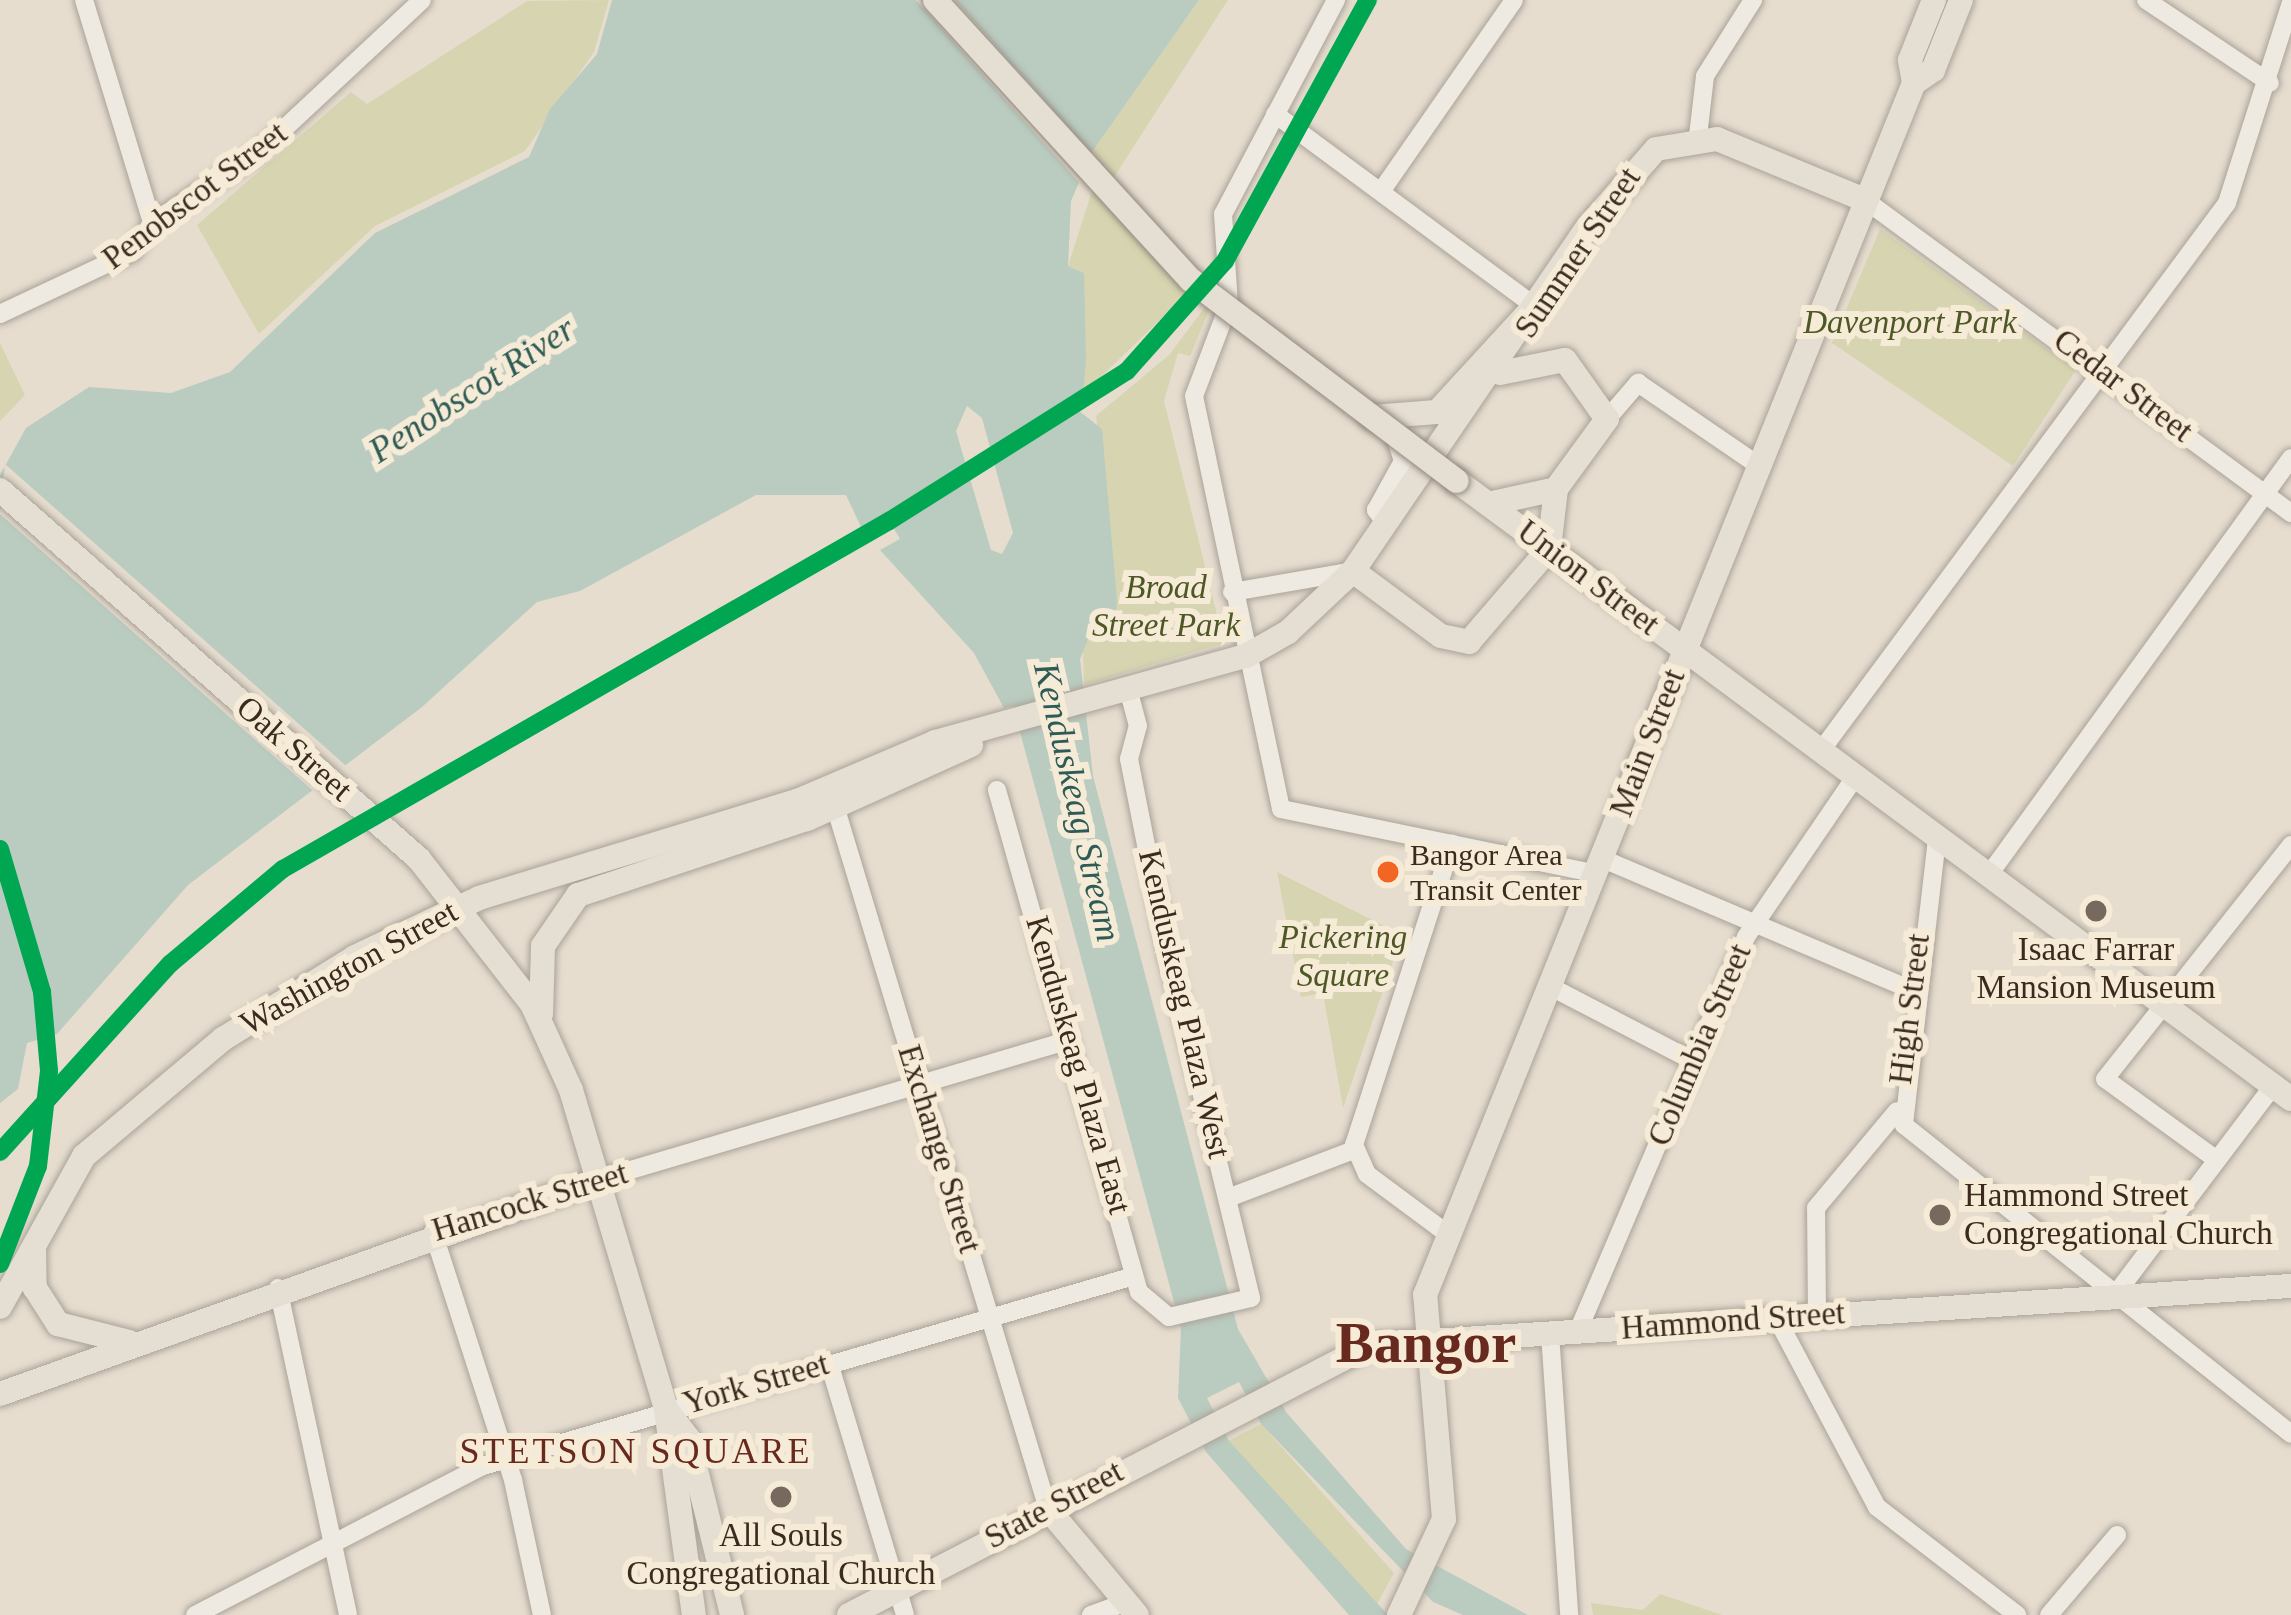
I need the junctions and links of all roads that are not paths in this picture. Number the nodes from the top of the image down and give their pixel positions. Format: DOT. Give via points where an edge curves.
graph roads {
  1 [pos="84,0"];
  2 [pos="422,0"];
  3 [pos="935,0"];
  4 [pos="1336,0"];
  5 [pos="1514,0"];
  6 [pos="1753,0"];
  7 [pos="1934,0"];
  8 [pos="1961,0"];
  9 [pos="2146,0"];
  10 [pos="2291,2"];
  11 [pos="2270,82"];
  12 [pos="1914,83"];
  13 [pos="1275,114"];
  14 [pos="1698,136"];
  15 [pos="1382,190"];
  16 [pos="1865,200"];
  17 [pos="152,223"];
  18 [pos="1536,307"];
  19 [pos="0,314"];
  20 [pos="1226,314"];
  21 [pos="2102,370"];
  22 [pos="1498,374"];
  23 [pos="1363,412"];
  24 [pos="1607,419"];
  25 [pos="2291,458"];
  26 [pos="1759,466"];
  27 [pos="1556,489"];
  28 [pos="0,490"];
  29 [pos="2265,493"];
  30 [pos="1488,504"];
  31 [pos="2291,513"];
  32 [pos="1387,525"];
  33 [pos="1549,549"];
  34 [pos="1353,571"];
  35 [pos="1232,592"];
  36 [pos="1684,650"];
  37 [pos="1246,656"];
  38 [pos="1130,692"];
  39 [pos="1820,752"];
  40 [pos="1855,777"];
  41 [pos="998,790"];
  42 [pos="833,798"];
  43 [pos="1937,838"];
  44 [pos="1452,844"];
  45 [pos="2291,845"];
  46 [pos="1600,867"];
  47 [pos="1988,876"];
  48 [pos="462,905"];
  49 [pos="1756,921"];
  50 [pos="1551,987"];
  51 [pos="1912,990"];
  52 [pos="2158,1003"];
  53 [pos="545,1028"];
  54 [pos="1070,1040"];
  55 [pos="1693,1061"];
  56 [pos="919,1082"];
  57 [pos="2282,1092"];
  58 [pos="1898,1111"];
  59 [pos="1354,1150"];
  60 [pos="2216,1160"];
  61 [pos="599,1179"];
  62 [pos="1228,1198"];
  63 [pos="433,1232"];
  64 [pos="36,1235"];
  65 [pos="1449,1235"];
  66 [pos="1134,1276"];
  67 [pos="2291,1286"];
  68 [pos="278,1288"];
  69 [pos="2115,1295"];
  70 [pos="0,1307"];
  71 [pos="1178,1316"];
  72 [pos="1816,1316"];
  73 [pos="989,1318"];
  74 [pos="1778,1319"];
  75 [pos="1578,1331"];
  76 [pos="1550,1333"];
  77 [pos="154,1338"];
  78 [pos="1427,1340"];
  79 [pos="829,1363"];
  80 [pos="0,1394"];
  81 [pos="666,1409"];
  82 [pos="1206,1424"];
  83 [pos="2291,1434"];
  84 [pos="504,1459"];
  85 [pos="1048,1509"];
  86 [pos="2116,1535"];
  87 [pos="335,1542"];
  88 [pos="897,1588"];
  89 [pos="1132,1608"];
  90 [pos="195,1615"];
  91 [pos="348,1615"];
  92 [pos="542,1615"];
  93 [pos="694,1615"];
  94 [pos="732,1615"];
  95 [pos="849,1615"];
  96 [pos="905,1615"];
  97 [pos="1091,1615"];
  98 [pos="1399,1615"];
  99 [pos="1570,1615"];
  100 [pos="2017,1615"];
  101 [pos="2049,1615"];
  1 -- 17 [label="street"];
  2 -- 17 [label="street, Penobscot Street" via="286,128"];
  3 -- 23 [label="main road, Union Street, bridge" via="1178,267"];
  4 -- 13 [label="street"];
  5 -- 15 [label="street"];
  6 -- 14 [label="street" via="1705,76"];
  7 -- 12 [label="main road, Main Street" via="1910,60"];
  8 -- 12 [label="main road, Main Street" via="1933,70"];
  9 -- 11 [label="street"];
  10 -- 11 [label="street"];
  11 -- 21 [label="street" via="2227,203"];
  12 -- 16 [label="main road, Main Street"];
  13 -- 15 [label="street"];
  13 -- 20 [label="street" via="1221,220"];
  14 -- 16 [label="main road, Cedar Street"];
  14 -- 18 [label="main road, Summer Street" via="1634,166"];
  15 -- 18 [label="street"];
  16 -- 21 [label="street, Cedar Street"];
  16 -- 26 [label="main road, Main Street"];
  17 -- 19 [label="street, Penobscot Street" via="123,259"];
  18 -- 22 [label="main road, Summer Street"];
  18 -- 23 [label="main road" via="1424,419"];
  20 -- 32 [label="street" via="1401,442 1403,461 1376,505"];
  20 -- 35 [label="street" via="1194,404"];
  21 -- 29 [label="street, Cedar Street"];
  21 -- 39 [label="street"];
  22 -- 24 [label="main road" via="1565,360"];
  22 -- 32 [label="main road, Summer Street"];
  23 -- 30 [label="main road, Union Street, bridge"];
  24 -- 26 [label="street" via="1638,383"];
  24 -- 27 [label="main road"];
  25 -- 29 [label="street"];
  26 -- 36 [label="main road, Main Street"];
  27 -- 30 [label="main road"];
  27 -- 33 [label="main road"];
  28 -- 48 [label="main road, Oak Street"];
  29 -- 31 [label="street, Cedar Street"];
  29 -- 47 [label="street"];
  30 -- 33 [label="main road, Union Street"];
  32 -- 34 [label="main road, Summer Street"];
  33 -- 34 [label="main road" via="1469,642 1441,635"];
  33 -- 36 [label="main road, Union Street"];
  34 -- 35 [label="street"];
  34 -- 37 [label="main road, Summer Street"];
  35 -- 37 [label="street"];
  36 -- 39 [label="main road, Union Street"];
  36 -- 46 [label="main road, Main Street"];
  37 -- 38 [label="main road, Washington Street"];
  37 -- 44 [label="street" via="1281,809"];
  38 -- 42 [label="main road, Washington Street" via="1018,723"];
  38 -- 62 [label="street, Kenduskeag Plaza West" via="1130,763"];
  39 -- 40 [label="main road, Union Street"];
  40 -- 43 [label="main road, Union Street"];
  40 -- 49 [label="street, Columbia Street"];
  41 -- 54 [label="street, Kenduskeag Plaza East"];
  42 -- 48 [label="main road, Washington Street"];
  42 -- 53 [label="main road, Washington Street" via="578,895 540,956"];
  42 -- 56 [label="street, Exchange Street"];
  43 -- 47 [label="main road, Union Street"];
  43 -- 51 [label="street, High Street"];
  44 -- 46 [label="street"];
  44 -- 59 [label="street" via="1378,1046"];
  45 -- 52 [label="street" via="2180,991"];
  46 -- 49 [label="street"];
  46 -- 50 [label="main road, Main Street"];
  47 -- 52 [label="main road, Union Street"];
  48 -- 53 [label="main road, Oak Street"];
  48 -- 64 [label="main road, Washington Street" via="223,1039 84,1156"];
  49 -- 51 [label="street"];
  49 -- 55 [label="street, Columbia Street"];
  50 -- 55 [label="street"];
  50 -- 65 [label="main road, Main Street"];
  51 -- 58 [label="street, High Street"];
  52 -- 57 [label="main road, Union Street"];
  52 -- 60 [label="street" via="2105,1079"];
  53 -- 61 [label="main road, Oak Street"];
  54 -- 56 [label="street, Hancock Street"];
  54 -- 66 [label="street, Kenduskeag Plaza East"];
  55 -- 75 [label="street, Columbia Street"];
  56 -- 61 [label="street, Hancock Street"];
  56 -- 73 [label="street, Exchange Street"];
  57 -- 60 [label="street"];
  58 -- 69 [label="street, High Street" via="1922,1148"];
  58 -- 72 [label="street" via="1816,1208"];
  59 -- 62 [label="street"];
  59 -- 65 [label="street" via="1367,1174"];
  60 -- 69 [label="street"];
  61 -- 63 [label="main road, Hancock Street"];
  61 -- 81 [label="main road, Oak Street"];
  62 -- 71 [label="street, Kenduskeag Plaza West" via="1251,1298"];
  63 -- 68 [label="main road, Hancock Street"];
  63 -- 84 [label="street"];
  64 -- 70 [label="main road, Washington Street"];
  64 -- 77 [label="main road" via="33,1280 58,1324 95,1340"];
  65 -- 78 [label="main road, Main Street" via="1424,1300"];
  66 -- 71 [label="street, Kenduskeag Plaza East" via="1153,1311"];
  66 -- 73 [label="street, York Street"];
  67 -- 69 [label="main road, Hammond Street"];
  68 -- 77 [label="main road, Hancock Street"];
  68 -- 87 [label="street"];
  69 -- 72 [label="main road, Hammond Street"];
  69 -- 83 [label="street, High Street"];
  72 -- 74 [label="main road, Hammond Street"];
  73 -- 79 [label="street, York Street"];
  73 -- 85 [label="street, Exchange Street"];
  74 -- 75 [label="main road, Hammond Street"];
  74 -- 100 [label="street" via="1877,1507"];
  75 -- 76 [label="main road, Hammond Street"];
  76 -- 78 [label="main road, Hammond Street"];
  76 -- 99 [label="street"];
  77 -- 80 [label="main road, Hancock Street"];
  78 -- 82 [label="main road, Hammond Street" via="1360,1349"];
  78 -- 98 [label="main road, Main Street" via="1444,1519"];
  79 -- 81 [label="street, York Street"];
  79 -- 88 [label="street"];
  81 -- 84 [label="street, York Street"];
  81 -- 93 [label="main road"];
  81 -- 94 [label="main road" via="688,1438"];
  82 -- 85 [label="main road, State Street"];
  84 -- 87 [label="street, York Street"];
  84 -- 92 [label="street"];
  85 -- 88 [label="main road, State Street"];
  85 -- 89 [label="main road"];
  86 -- 101 [label="street"];
  87 -- 90 [label="street, York Street"];
  87 -- 91 [label="street"];
  88 -- 95 [label="main road, State Street"];
  88 -- 96 [label="street"];
  89 -- 97 [label="street"];
}
